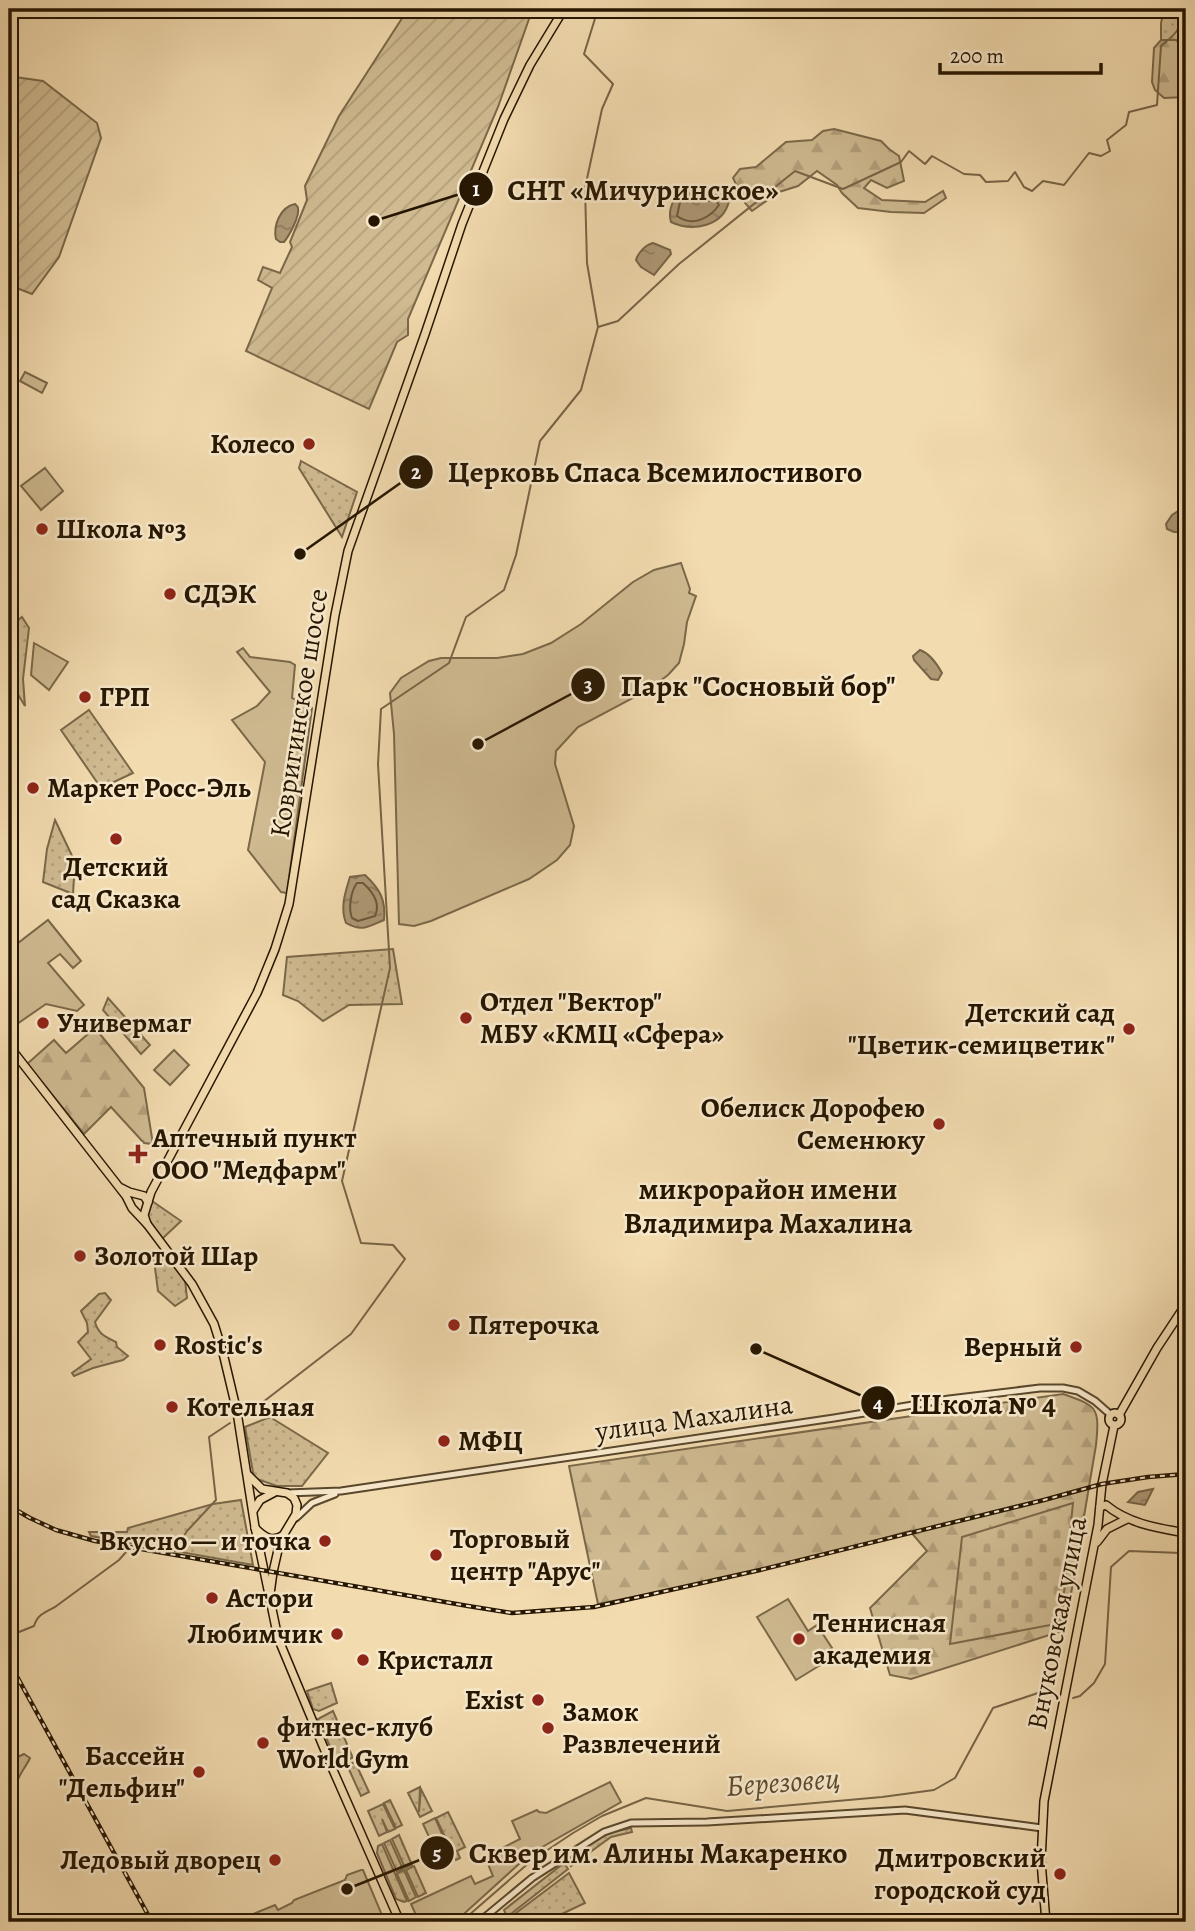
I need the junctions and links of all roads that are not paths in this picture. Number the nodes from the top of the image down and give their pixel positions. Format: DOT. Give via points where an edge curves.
graph roads {
  1 [pos="564,9"];
  2 [pos="9,1046"];
  3 [pos="155,1185"];
  4 [pos="118,1186"];
  5 [pos="139,1195"];
  6 [pos="130,1204"];
  7 [pos="146,1206"];
  8 [pos="136,1211"];
  9 [pos="147,1224"];
  10 [pos="1186,1304"];
  11 [pos="1115,1415"];
  12 [pos="247,1473"];
  13 [pos="275,1492"];
  14 [pos="341,1492"];
  15 [pos="287,1493"];
  16 [pos="1107,1511"];
  17 [pos="253,1513"];
  18 [pos="1127,1519"];
  19 [pos="294,1520"];
  20 [pos="255,1527"];
  21 [pos="1186,1533"];
  22 [pos="285,1534"];
  23 [pos="1093,1548"];
  24 [pos="270,1602"];
  25 [pos="1042,1828"];
  26 [pos="400,1922"];
  27 [pos="479,1922"];
  28 [pos="1046,1922"];
  1 -- 3 [label="main road, Ковригинское шоссе" via="504,119 462,224 348,551 289,904 275,949 257,993"];
  2 -- 4 [label="main road"];
  3 -- 5 [label="main road, Ковригинское шоссе"];
  3 -- 7 [label="main road, Ковригинское шоссе"];
  4 -- 5 [label="main road"];
  4 -- 6 [label="main road"];
  5 -- 6 [label="main road"];
  5 -- 7 [label="main road"];
  6 -- 8 [label="main road"];
  7 -- 8 [label="main road"];
  7 -- 9 [label="main road"];
  8 -- 9 [label="main road"];
  9 -- 12 [label="main road" via="192,1284 214,1324"];
  10 -- 11 [label="main road"];
  11 -- 14 [label="street, улица Махалина" via="1072,1389 1030,1389"];
  11 -- 16 [label="main road, Внуковская улица" via="1122,1418 1114,1426 1107,1454 1101,1497"];
  12 -- 13 [label="main road" via="261,1489"];
  12 -- 17 [label="main road"];
  13 -- 15 [label="main road, улица Махалина"];
  13 -- 17 [label="main road" via="260,1500"];
  14 -- 15 [label="street, улица Махалина"];
  14 -- 19 [label="street" via="312,1503"];
  15 -- 19 [label="main road" via="298,1505"];
  16 -- 18 [label="main road"];
  16 -- 23 [label="main road, Внуковская улица"];
  17 -- 20 [label="main road"];
  18 -- 21 [label="main road"];
  18 -- 23 [label="main road" via="1107,1529"];
  19 -- 22 [label="main road"];
  20 -- 22 [label="main road" via="264,1537"];
  20 -- 24 [label="main road"];
  22 -- 24 [label="main road" via="273,1572"];
  23 -- 25 [label="main road, Внуковская улица"];
  24 -- 26 [label="main road" via="278,1638"];
  25 -- 27 [label="street" via="905,1810 631,1823 604,1832 532,1878"];
  25 -- 28 [label="main road, Внуковская улица"];
}
